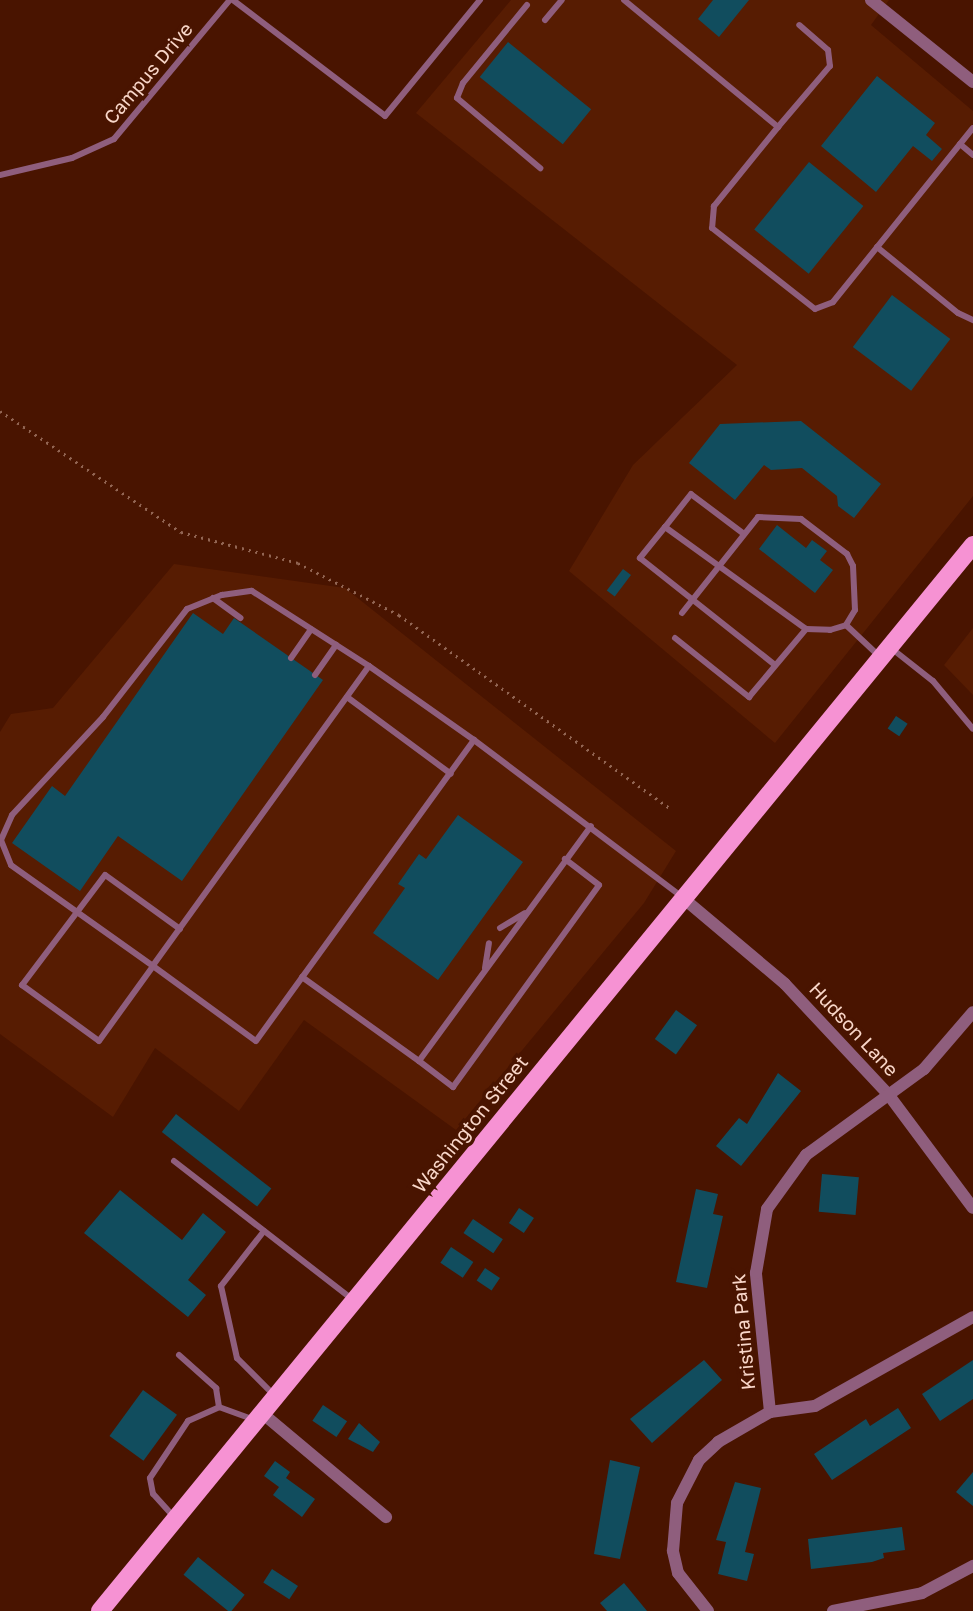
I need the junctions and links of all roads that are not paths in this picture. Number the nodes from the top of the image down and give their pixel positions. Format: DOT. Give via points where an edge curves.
graph roads {
  1 [pos="232,0"];
  2 [pos="480,0"];
  3 [pos="562,0"];
  4 [pos="624,0"];
  5 [pos="871,0"];
  6 [pos="527,5"];
  7 [pos="545,20"];
  8 [pos="799,25"];
  9 [pos="973,82"];
  10 [pos="778,127"];
  11 [pos="973,128"];
  12 [pos="960,144"];
  13 [pos="973,155"];
  14 [pos="540,168"];
  15 [pos="0,175"];
  16 [pos="877,247"];
  17 [pos="973,320"];
  18 [pos="665,527"];
  19 [pos="744,534"];
  20 [pos="973,545"];
  21 [pos="719,566"];
  22 [pos="212,598"];
  23 [pos="692,600"];
  24 [pos="682,612"];
  25 [pos="241,618"];
  26 [pos="846,625"];
  27 [pos="311,629"];
  28 [pos="806,629"];
  29 [pos="675,638"];
  30 [pos="336,645"];
  31 [pos="881,657"];
  32 [pos="291,658"];
  33 [pos="775,665"];
  34 [pos="369,666"];
  35 [pos="315,675"];
  36 [pos="347,697"];
  37 [pos="973,729"];
  38 [pos="474,740"];
  39 [pos="451,774"];
  40 [pos="591,826"];
  41 [pos="565,859"];
  42 [pos="683,898"];
  43 [pos="76,912"];
  44 [pos="526,912"];
  45 [pos="500,928"];
  46 [pos="180,929"];
  47 [pos="489,943"];
  48 [pos="153,966"];
  49 [pos="485,970"];
  50 [pos="302,977"];
  51 [pos="973,1012"];
  52 [pos="419,1061"];
  53 [pos="888,1094"];
  54 [pos="174,1161"];
  55 [pos="973,1208"];
  56 [pos="264,1231"];
  57 [pos="353,1300"];
  58 [pos="973,1317"];
  59 [pos="179,1354"];
  60 [pos="275,1396"];
  61 [pos="219,1407"];
  62 [pos="770,1412"];
  63 [pos="259,1417"];
  64 [pos="386,1517"];
  65 [pos="175,1519"];
  66 [pos="973,1566"];
  67 [pos="100,1611"];
  68 [pos="708,1611"];
  69 [pos="833,1611"];
  1 -- 2 [label="lane, Campus Drive" via="385,116"];
  1 -- 15 [label="lane, Campus Drive" via="114,139 72,158"];
  3 -- 7 [label="lane"];
  4 -- 10 [label="lane"];
  5 -- 9 [label="street"];
  6 -- 14 [label="lane" via="463,83 457,98"];
  8 -- 10 [label="lane" via="828,50 830,66"];
  10 -- 16 [label="lane" via="714,206 712,228 815,309 833,302"];
  11 -- 12 [label="lane"];
  12 -- 13 [label="lane"];
  12 -- 16 [label="lane"];
  16 -- 17 [label="lane" via="958,313"];
  18 -- 19 [label="lane" via="691,494"];
  18 -- 21 [label="lane"];
  18 -- 23 [label="lane" via="639,558"];
  19 -- 21 [label="lane"];
  19 -- 26 [label="lane" via="758,517 800,519 847,554 853,566 855,610"];
  20 -- 31 [label="main road, Washington Street"];
  21 -- 23 [label="lane"];
  21 -- 28 [label="lane"];
  22 -- 25 [label="lane"];
  22 -- 27 [label="lane" via="252,591"];
  22 -- 43 [label="lane" via="187,609 124,690 12,815 1,840 11,865"];
  23 -- 24 [label="lane"];
  23 -- 33 [label="lane"];
  26 -- 28 [label="lane"];
  26 -- 31 [label="lane"];
  27 -- 30 [label="lane"];
  27 -- 32 [label="lane"];
  28 -- 33 [label="lane"];
  29 -- 33 [label="lane" via="749,697"];
  30 -- 34 [label="lane"];
  30 -- 35 [label="lane"];
  31 -- 37 [label="lane" via="933,681"];
  31 -- 42 [label="main road, Washington Street"];
  34 -- 36 [label="lane"];
  34 -- 38 [label="lane"];
  36 -- 39 [label="lane"];
  36 -- 46 [label="lane"];
  38 -- 39 [label="lane"];
  38 -- 40 [label="lane"];
  39 -- 50 [label="lane"];
  40 -- 41 [label="lane"];
  40 -- 42 [label="lane"];
  41 -- 44 [label="lane"];
  41 -- 52 [label="lane" via="600,886 453,1087"];
  42 -- 53 [label="street, Hudson Lane" via="785,984"];
  42 -- 57 [label="main road, Washington Street"];
  43 -- 46 [label="lane" via="104,875"];
  43 -- 48 [label="lane"];
  43 -- 48 [label="lane" via="22,985 99,1041"];
  44 -- 45 [label="lane"];
  44 -- 49 [label="lane"];
  46 -- 48 [label="lane"];
  47 -- 49 [label="lane"];
  48 -- 50 [label="lane" via="256,1041"];
  49 -- 52 [label="lane"];
  50 -- 52 [label="lane"];
  51 -- 53 [label="street, Kristina Park" via="924,1069"];
  53 -- 55 [label="street, Hudson Lane"];
  53 -- 62 [label="street, Kristina Park" via="806,1155 767,1209 756,1273"];
  54 -- 56 [label="lane"];
  56 -- 57 [label="lane"];
  56 -- 60 [label="lane" via="221,1286 237,1358"];
  57 -- 60 [label="main road, Washington Street"];
  58 -- 62 [label="street" via="815,1406"];
  59 -- 61 [label="lane" via="216,1388"];
  60 -- 63 [label="main road, Washington Street"];
  61 -- 63 [label="lane"];
  61 -- 65 [label="lane" via="188,1421 150,1478 153,1494"];
  62 -- 68 [label="street" via="718,1442 699,1460 677,1503 673,1530 678,1573"];
  63 -- 64 [label="street"];
  63 -- 65 [label="main road, Washington Street"];
  65 -- 67 [label="main road, Washington Street"];
  66 -- 69 [label="street" via="922,1593"];
}
